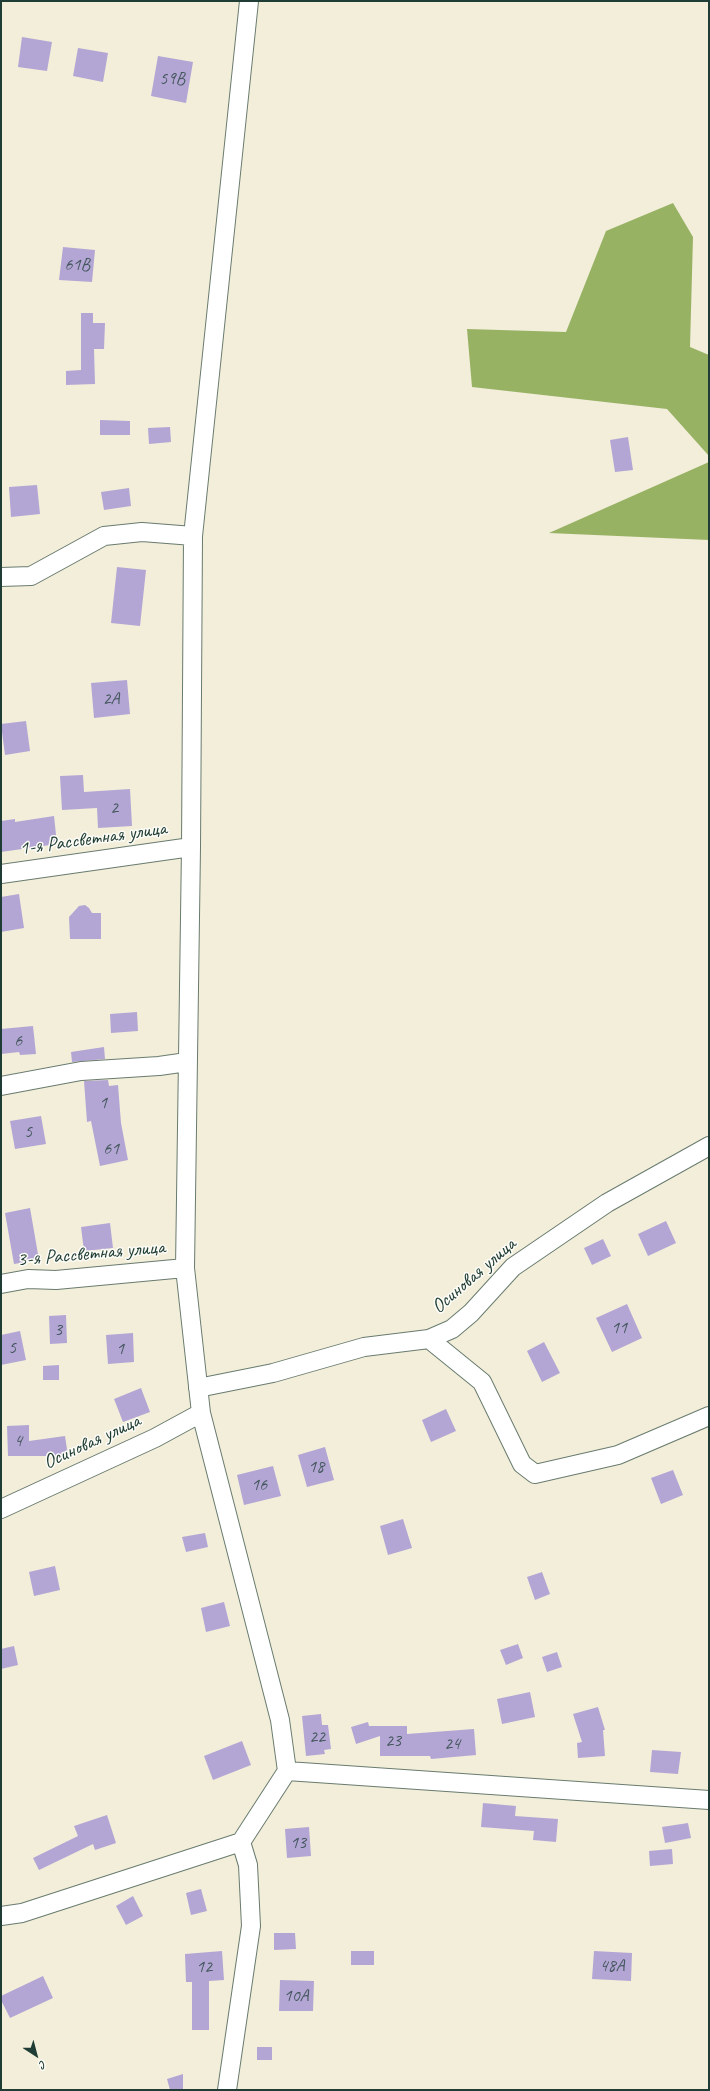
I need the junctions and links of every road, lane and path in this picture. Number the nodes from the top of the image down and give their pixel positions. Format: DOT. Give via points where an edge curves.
graph roads {
  1 [pos="249,1"];
  2 [pos="193,536"];
  3 [pos="1,577"];
  4 [pos="191,847"];
  5 [pos="1,874"];
  6 [pos="188,1062"];
  7 [pos="1,1086"];
  8 [pos="709,1146"];
  9 [pos="185,1268"];
  10 [pos="1,1284"];
  11 [pos="428,1339"];
  12 [pos="198,1388"];
  13 [pos="201,1413"];
  14 [pos="709,1416"];
  15 [pos="1,1509"];
  16 [pos="287,1771"];
  17 [pos="709,1800"];
  18 [pos="241,1842"];
  19 [pos="1,1916"];
  20 [pos="227,2090"];
  1 -- 2 [label="street"];
  2 -- 3 [label="street" via="142,532 104,536 30,576"];
  2 -- 4 [label="street"];
  4 -- 5 [label="street, 1-я Рассветная улица"];
  4 -- 6 [label="street"];
  6 -- 7 [label="street" via="80,1071"];
  6 -- 9 [label="street"];
  8 -- 11 [label="street, Осиновая улица" via="607,1203 513,1267 452,1329"];
  9 -- 10 [label="street, 3-я Рассветная улица" via="56,1280 28,1279"];
  9 -- 12 [label="street"];
  11 -- 12 [label="street, Осиновая улица" via="364,1347 273,1373"];
  11 -- 14 [label="street" via="482,1382 522,1464 535,1474 618,1455"];
  12 -- 13 [label="street"];
  13 -- 15 [label="street, Осиновая улица" via="155,1438"];
  13 -- 16 [label="street" via="280,1720"];
  16 -- 17 [label="street"];
  16 -- 18 [label="street"];
  18 -- 19 [label="street" via="22,1913"];
  18 -- 20 [label="street" via="248,1865 251,1926"];
}
